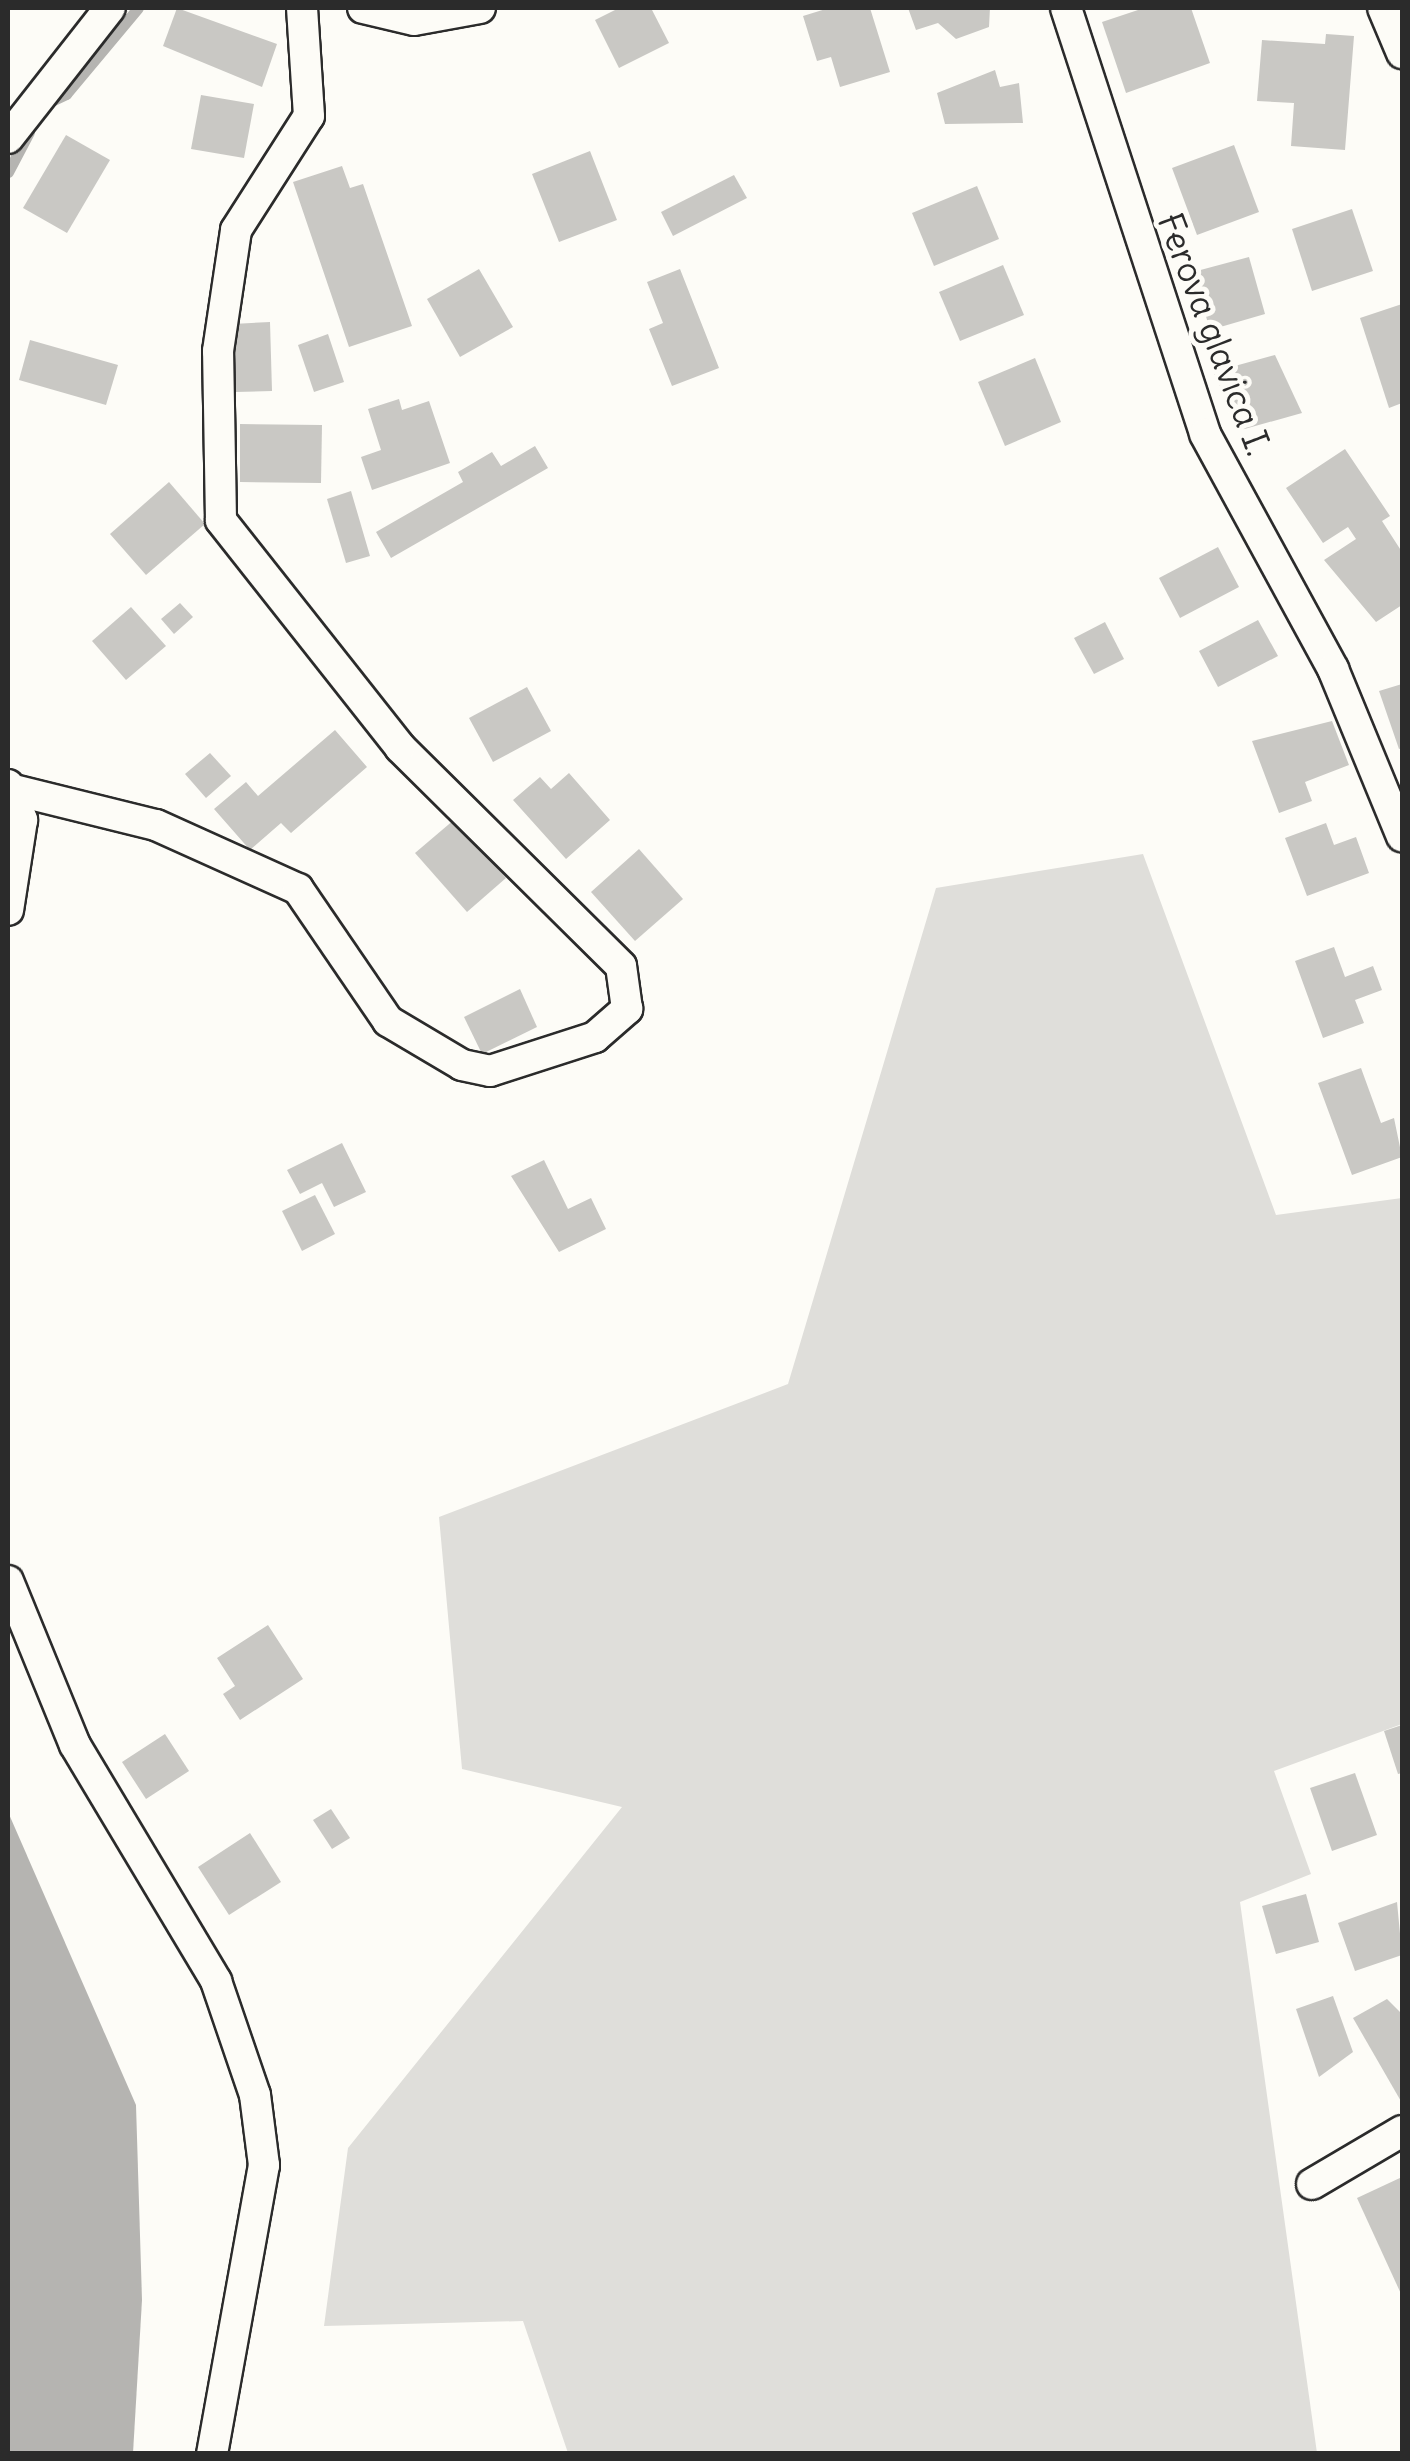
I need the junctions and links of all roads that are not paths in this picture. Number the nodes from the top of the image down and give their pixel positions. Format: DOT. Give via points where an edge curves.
graph roads {
  1 [pos="110,8"];
  2 [pos="302,8"];
  3 [pos="363,8"];
  4 [pos="480,8"];
  5 [pos="1066,8"];
  6 [pos="1382,8"];
  7 [pos="1402,54"];
  8 [pos="8,138"];
  9 [pos="9,787"];
  10 [pos="1402,836"];
  11 [pos="8,910"];
  12 [pos="8,1581"];
  13 [pos="1402,2131"];
  14 [pos="1312,2184"];
  15 [pos="212,2454"];
  1 -- 8 [label="street"];
  2 -- 9 [label="street" via="309,116 236,230 218,351 221,520 400,747 620,966 626,1009 595,1038 490,1070 462,1065 388,1021 298,889 156,825"];
  3 -- 4 [label="street" via="414,20"];
  5 -- 10 [label="street, Ferova glavica I." via="1205,434 1333,669"];
  6 -- 7 [label="street"];
  9 -- 11 [label="street" via="22,820"];
  12 -- 15 [label="street" via="75,1745 216,1981 255,2095 264,2165"];
  13 -- 14 [label="street"];
}
